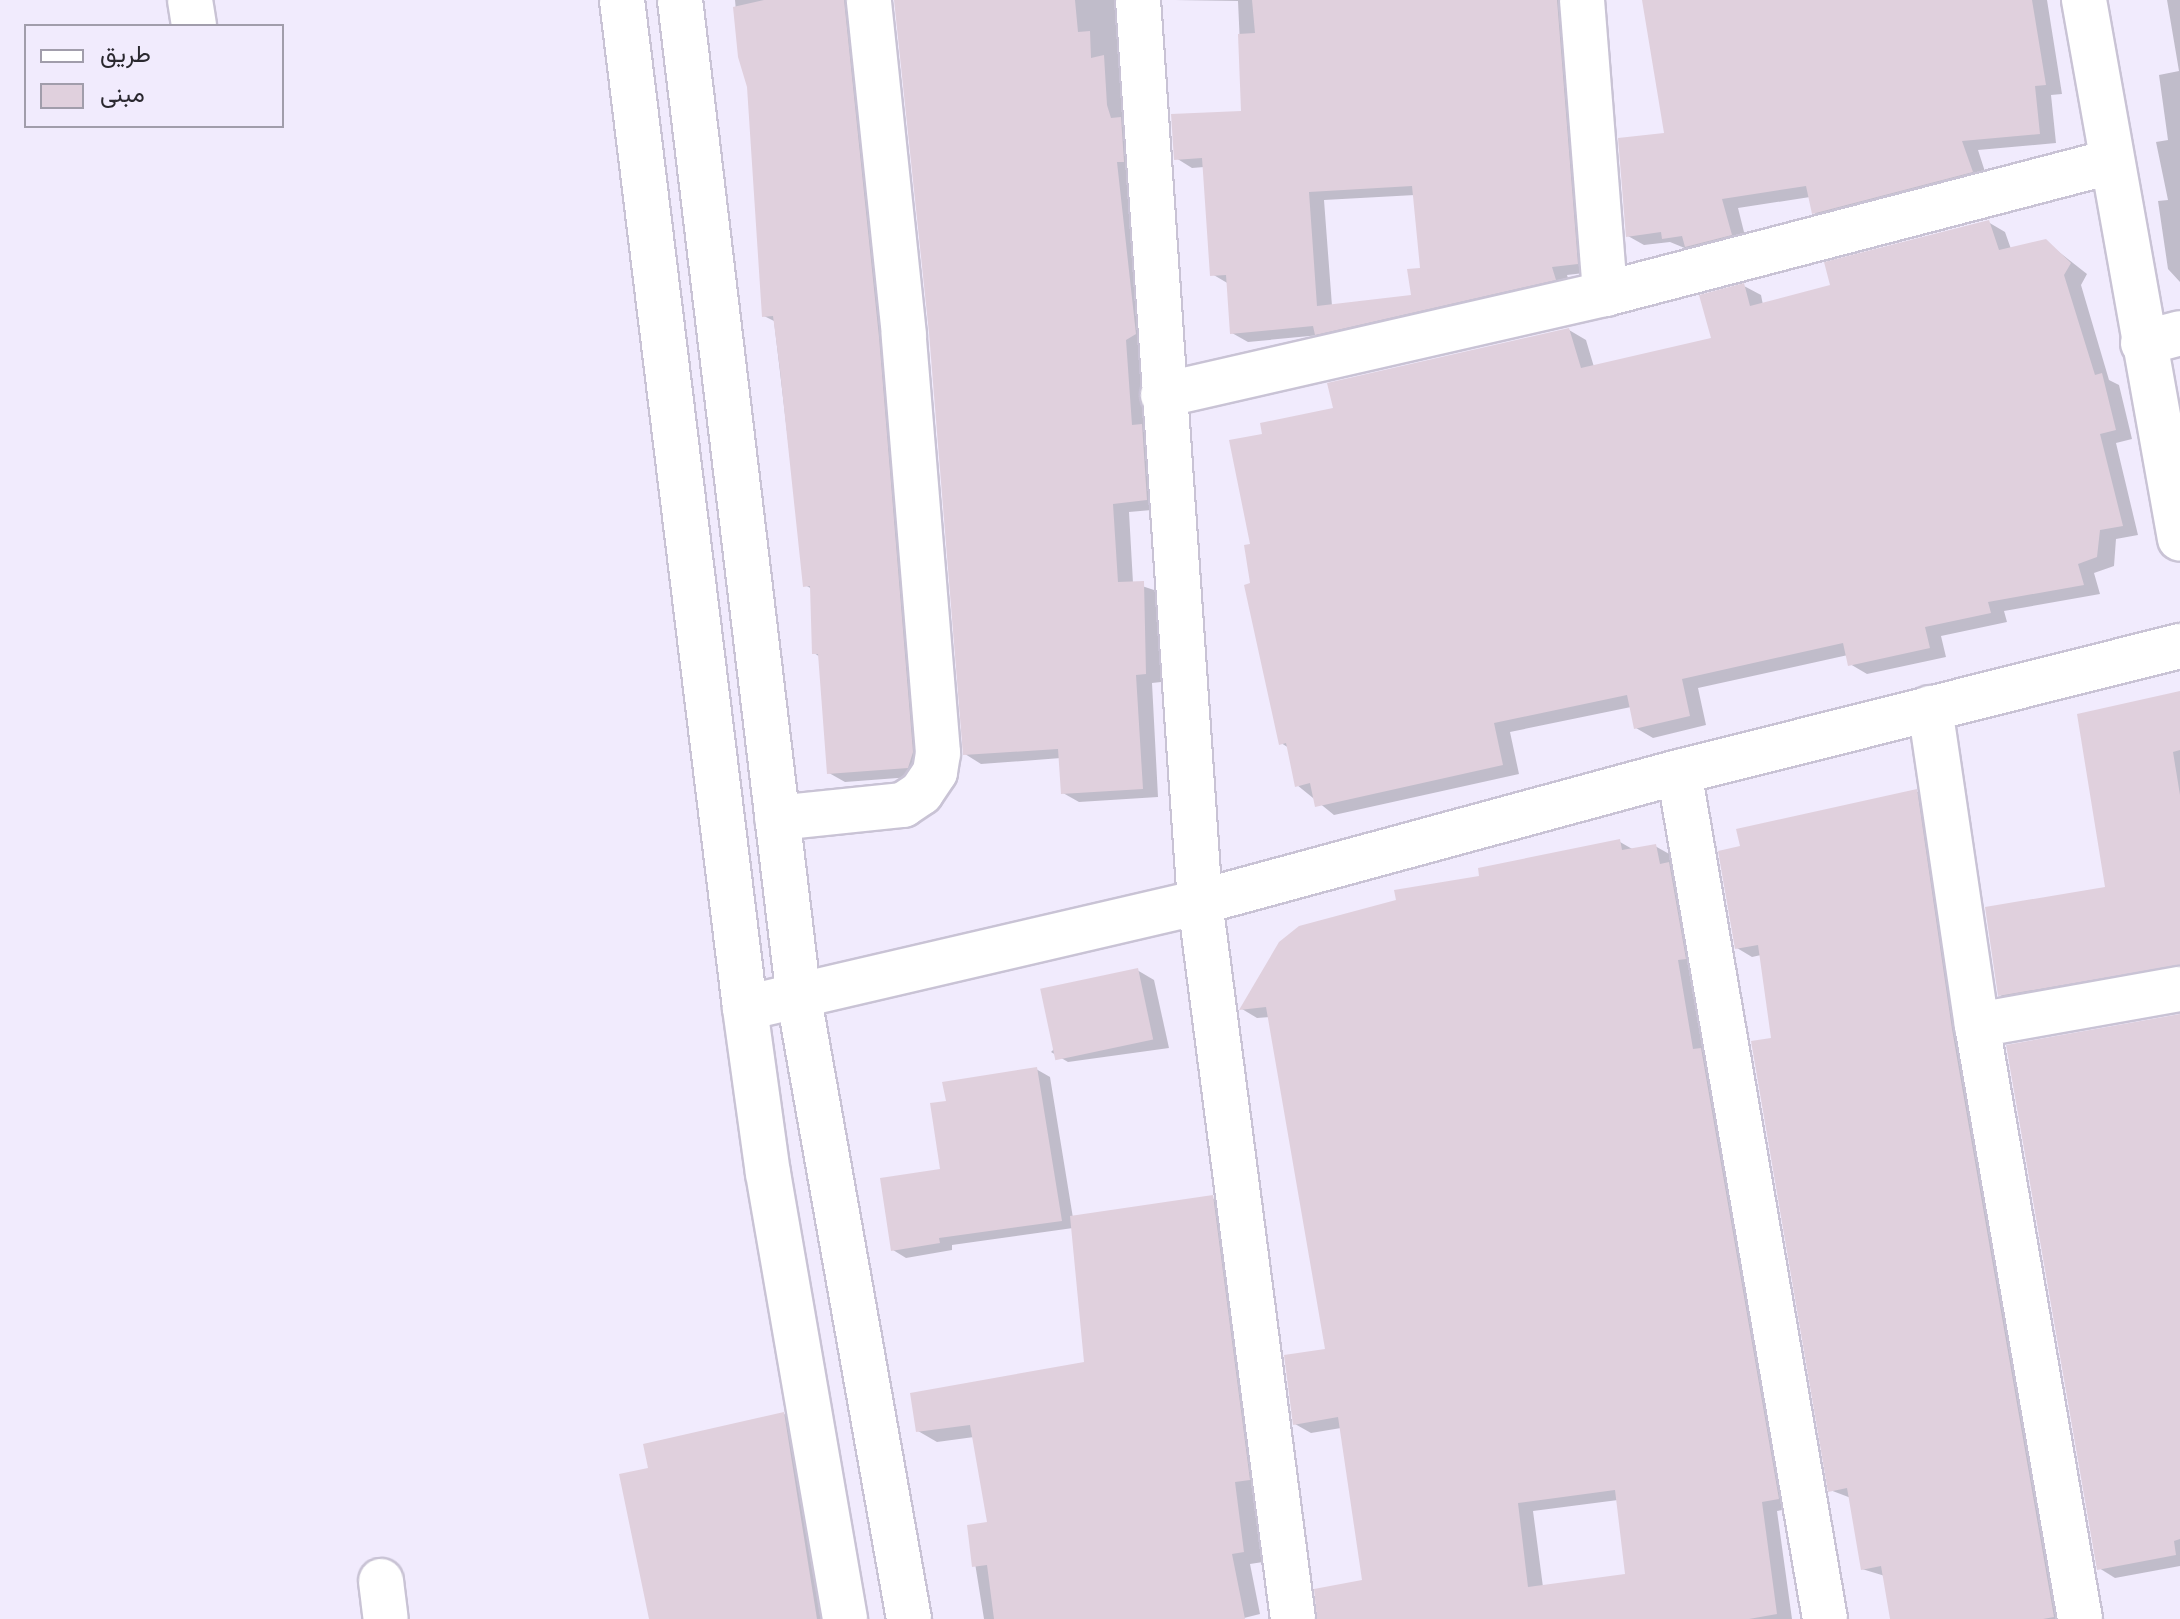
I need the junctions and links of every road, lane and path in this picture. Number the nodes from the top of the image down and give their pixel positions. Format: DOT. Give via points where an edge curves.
graph roads {
  1 [pos="190,0"];
  2 [pos="622,0"];
  3 [pos="680,0"];
  4 [pos="869,0"];
  5 [pos="1138,0"];
  6 [pos="1582,0"];
  7 [pos="2084,0"];
  8 [pos="194,24"];
  9 [pos="2110,162"];
  10 [pos="1605,294"];
  11 [pos="2162,338"];
  12 [pos="1163,395"];
  13 [pos="2180,539"];
  14 [pos="2180,646"];
  15 [pos="1930,708"];
  16 [pos="1679,772"];
  17 [pos="777,818"];
  18 [pos="1200,902"];
  19 [pos="2180,989"];
  20 [pos="799,999"];
  21 [pos="745,1008"];
  22 [pos="1977,1025"];
  23 [pos="845,1619"];
  24 [pos="909,1619"];
  25 [pos="1293,1619"];
  26 [pos="1825,1619"];
  27 [pos="2080,1619"];
  1 -- 8 [label="street"];
  2 -- 21 [label="street"];
  3 -- 17 [label="street"];
  4 -- 17 [label="street" via="938,753 935,772 921,793 903,805"];
  5 -- 12 [label="street"];
  6 -- 10 [label="street"];
  7 -- 9 [label="street"];
  9 -- 10 [label="street"];
  9 -- 11 [label="street"];
  10 -- 12 [label="street"];
  11 -- 13 [label="street"];
  12 -- 18 [label="street"];
  14 -- 15 [label="street"];
  15 -- 16 [label="street"];
  15 -- 22 [label="street"];
  16 -- 18 [label="street"];
  16 -- 26 [label="street"];
  17 -- 20 [label="street"];
  18 -- 20 [label="street"];
  18 -- 25 [label="street"];
  19 -- 22 [label="street"];
  20 -- 21 [label="street"];
  20 -- 24 [label="street"];
  21 -- 23 [label="street"];
  22 -- 27 [label="street"];
}
